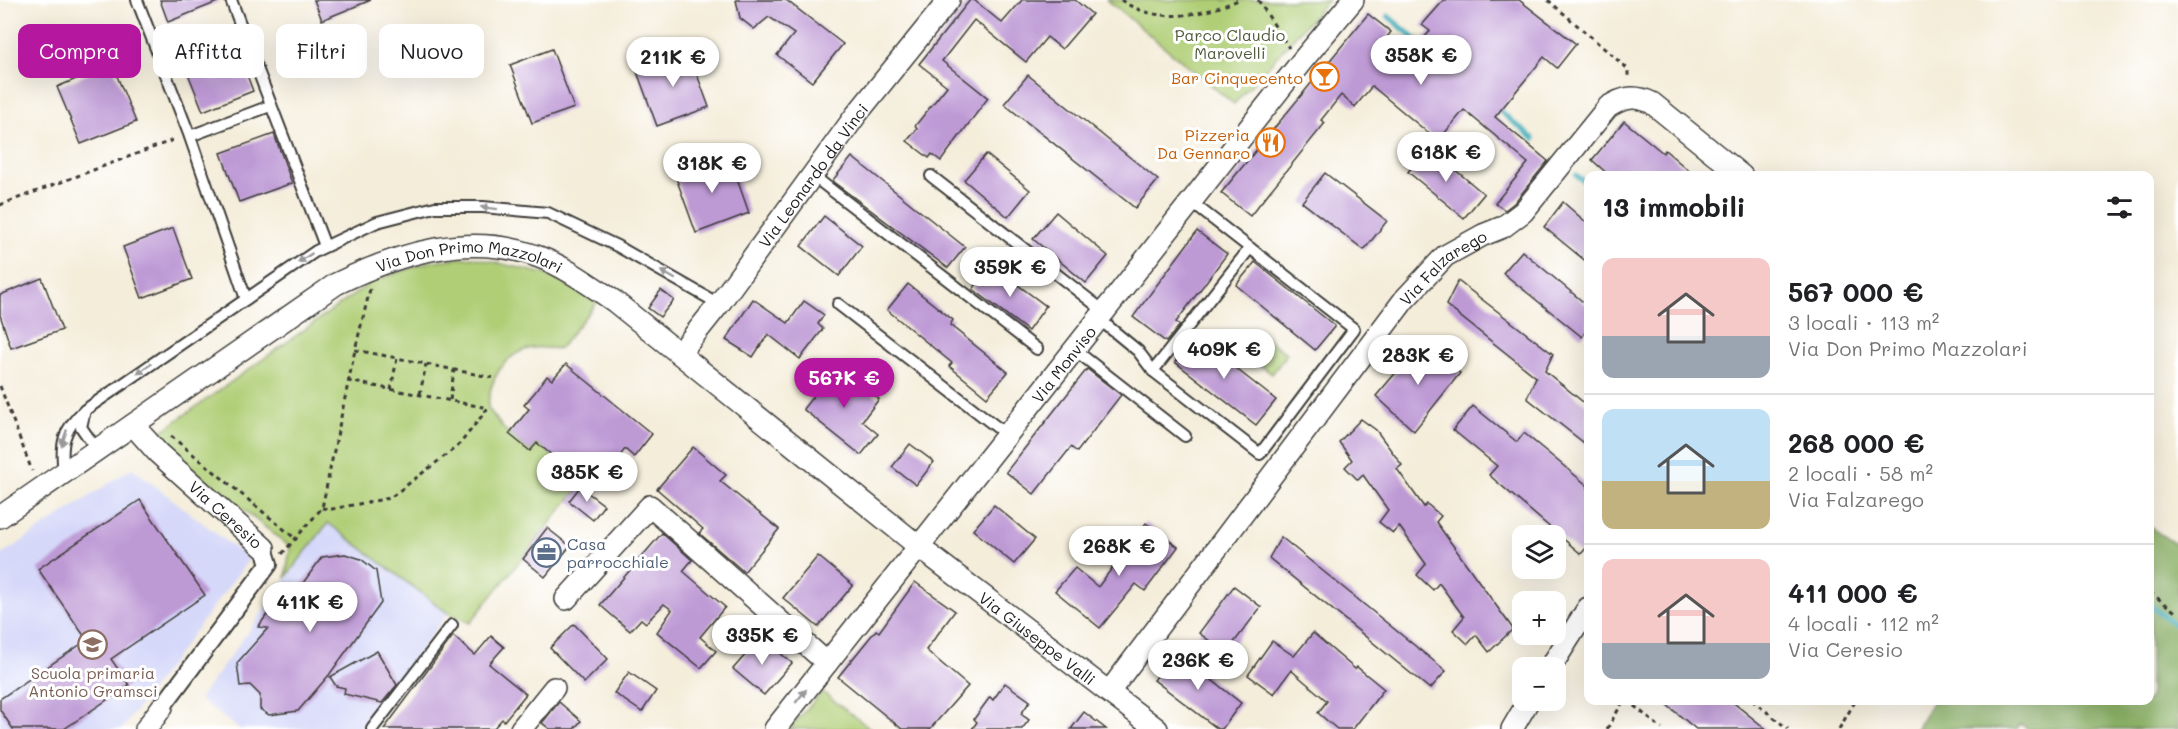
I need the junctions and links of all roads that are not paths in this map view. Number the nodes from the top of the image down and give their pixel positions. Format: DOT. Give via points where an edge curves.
graph roads {
  1 [pos="137,0"];
  2 [pos="231,0"];
  3 [pos="950,0"];
  4 [pos="1353,0"];
  5 [pos="270,106"];
  6 [pos="189,135"];
  7 [pos="1736,171"];
  8 [pos="812,175"];
  9 [pos="931,176"];
  10 [pos="1191,202"];
  11 [pos="325,246"];
  12 [pos="1250,248"];
  13 [pos="246,299"];
  14 [pos="719,304"];
  15 [pos="838,304"];
  16 [pos="1102,315"];
  17 [pos="1037,349"];
  18 [pos="1075,350"];
  19 [pos="680,353"];
  20 [pos="1153,371"];
  21 [pos="85,410"];
  22 [pos="134,425"];
  23 [pos="1007,435"];
  24 [pos="1185,436"];
  25 [pos="97,450"];
  26 [pos="64,473"];
  27 [pos="0,517"];
  28 [pos="919,547"];
  29 [pos="266,556"];
  30 [pos="566,599"];
  31 [pos="1584,614"];
  32 [pos="452,625"];
  33 [pos="1557,657"];
  34 [pos="827,663"];
  35 [pos="554,688"];
  36 [pos="1109,692"];
  37 [pos="162,707"];
  38 [pos="1523,711"];
  39 [pos="146,729"];
  40 [pos="372,729"];
  41 [pos="521,729"];
  42 [pos="775,729"];
  43 [pos="1157,729"];
  44 [pos="1512,729"];
  1 -- 6 [label="lane"];
  2 -- 5 [label="lane"];
  3 -- 8 [label="street, Via Leonardo da Vinci"];
  4 -- 10 [label="street, Via Monviso"];
  5 -- 6 [label="lane"];
  5 -- 11 [label="lane"];
  6 -- 13 [label="lane"];
  7 -- 36 [label="street, Via Falzarego" via="1658,106 1640,98 1628,98 1602,113 1514,220 1459,247 1426,275 1382,327"];
  8 -- 14 [label="street, Via Leonardo da Vinci"];
  8 -- 17 [label="lane"];
  9 -- 16 [label="lane"];
  10 -- 12 [label="lane"];
  10 -- 16 [label="street, Via Monviso"];
  11 -- 13 [label="lane, one-way"];
  14 -- 11 [label="lane, one-way" via="617,246 548,213 435,207 377,222"];
  12 -- 20 [label="lane"];
  12 -- 20 [label="lane" via="1354,329 1260,454"];
  13 -- 21 [label="lane, one-way"];
  14 -- 19 [label="street, Via Leonardo da Vinci"];
  15 -- 23 [label="lane"];
  16 -- 18 [label="street, Via Monviso"];
  16 -- 20 [label="lane"];
  18 -- 23 [label="street, Via Monviso"];
  18 -- 24 [label="lane"];
  19 -- 22 [label="street, Via Don Primo Mazzolari" via="593,287 539,257 499,246 440,247 379,263 336,284"];
  19 -- 28 [label="street, Via Don Primo Mazzolari"];
  21 -- 25 [label="lane" via="81,427"];
  21 -- 26 [label="lane, one-way" via="63,436"];
  22 -- 25 [label="street, Via Don Primo Mazzolari"];
  22 -- 29 [label="street, Via Ceresio"];
  23 -- 28 [label="street, Via Monviso"];
  25 -- 26 [label="street, Via Don Primo Mazzolari"];
  26 -- 27 [label="street, Via Don Primo Mazzolari"];
  28 -- 34 [label="street, Via Monviso"];
  28 -- 36 [label="street, Via Giuseppe Valli"];
  29 -- 37 [label="street, Via Ceresio"];
  30 -- 34 [label="street" via="650,506"];
  31 -- 33 [label="street"];
  32 -- 40 [label="lane"];
  42 -- 34 [label="street, Via Monviso, one-way"];
  35 -- 41 [label="street"];
  36 -- 43 [label="street, Via Giuseppe Valli"];
  37 -- 39 [label="street, Via Ceresio"];
  38 -- 44 [label="street"];
}
